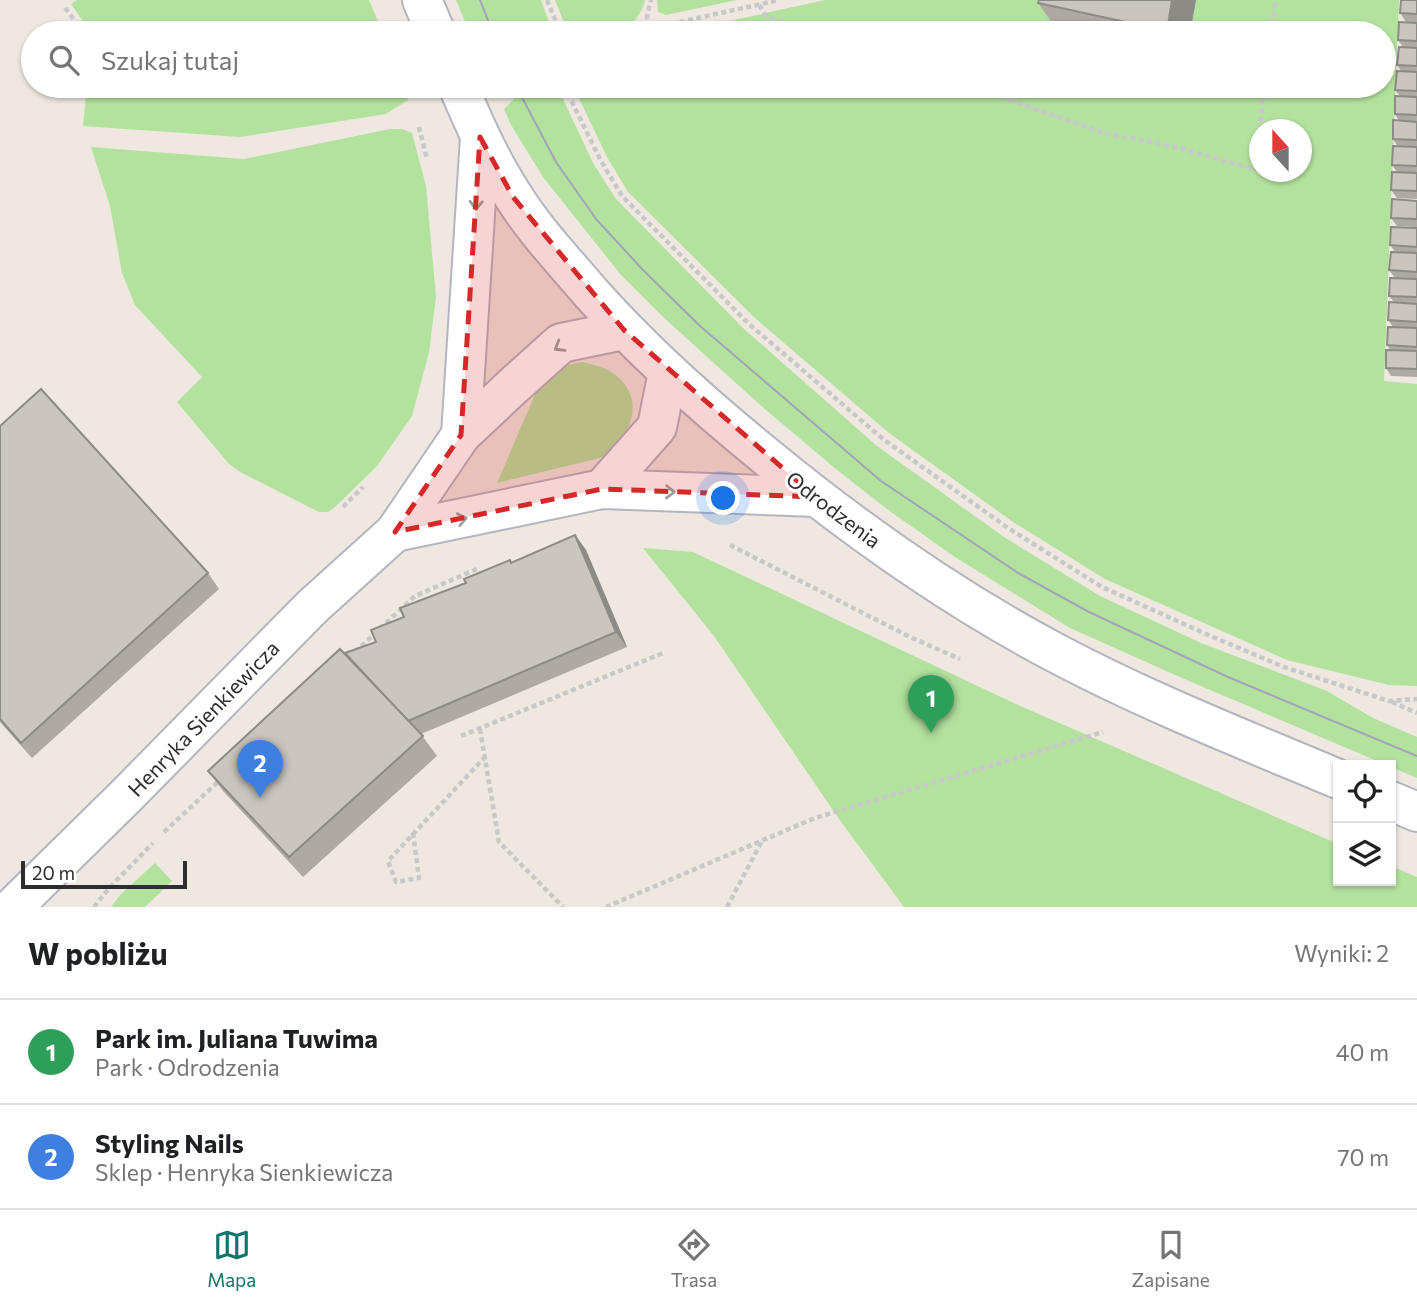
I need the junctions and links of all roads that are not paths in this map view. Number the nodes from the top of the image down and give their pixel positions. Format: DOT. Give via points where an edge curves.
graph roads {
  1 [pos="422,0"];
  2 [pos="431,21"];
  3 [pos="463,98"];
  4 [pos="480,137"];
  5 [pos="624,330"];
  6 [pos="668,372"];
  7 [pos="461,435"];
  8 [pos="602,489"];
  9 [pos="816,498"];
  10 [pos="395,532"];
  11 [pos="1333,777"];
  12 [pos="1396,803"];
  13 [pos="1417,813"];
  14 [pos="13,907"];
  1 -- 2 [label="street"];
  3 -- 4 [label="street, Odrodzenia"];
  4 -- 5 [label="street, Odrodzenia" via="513,197"];
  4 -- 7 [label="street, one-way"];
  5 -- 6 [label="street, Odrodzenia"];
  5 -- 7 [label="street, Henryka Sienkiewicza, one-way" via="561,343"];
  6 -- 8 [label="street" via="657,427"];
  6 -- 9 [label="street, Odrodzenia"];
  7 -- 10 [label="street, Henryka Sienkiewicza"];
  8 -- 9 [label="street, one-way"];
  10 -- 8 [label="street, one-way"];
  9 -- 11 [label="street, Odrodzenia" via="933,581 1054,652 1170,708"];
  10 -- 14 [label="street, Henryka Sienkiewicza" via="312,607"];
  12 -- 13 [label="street"];
}
